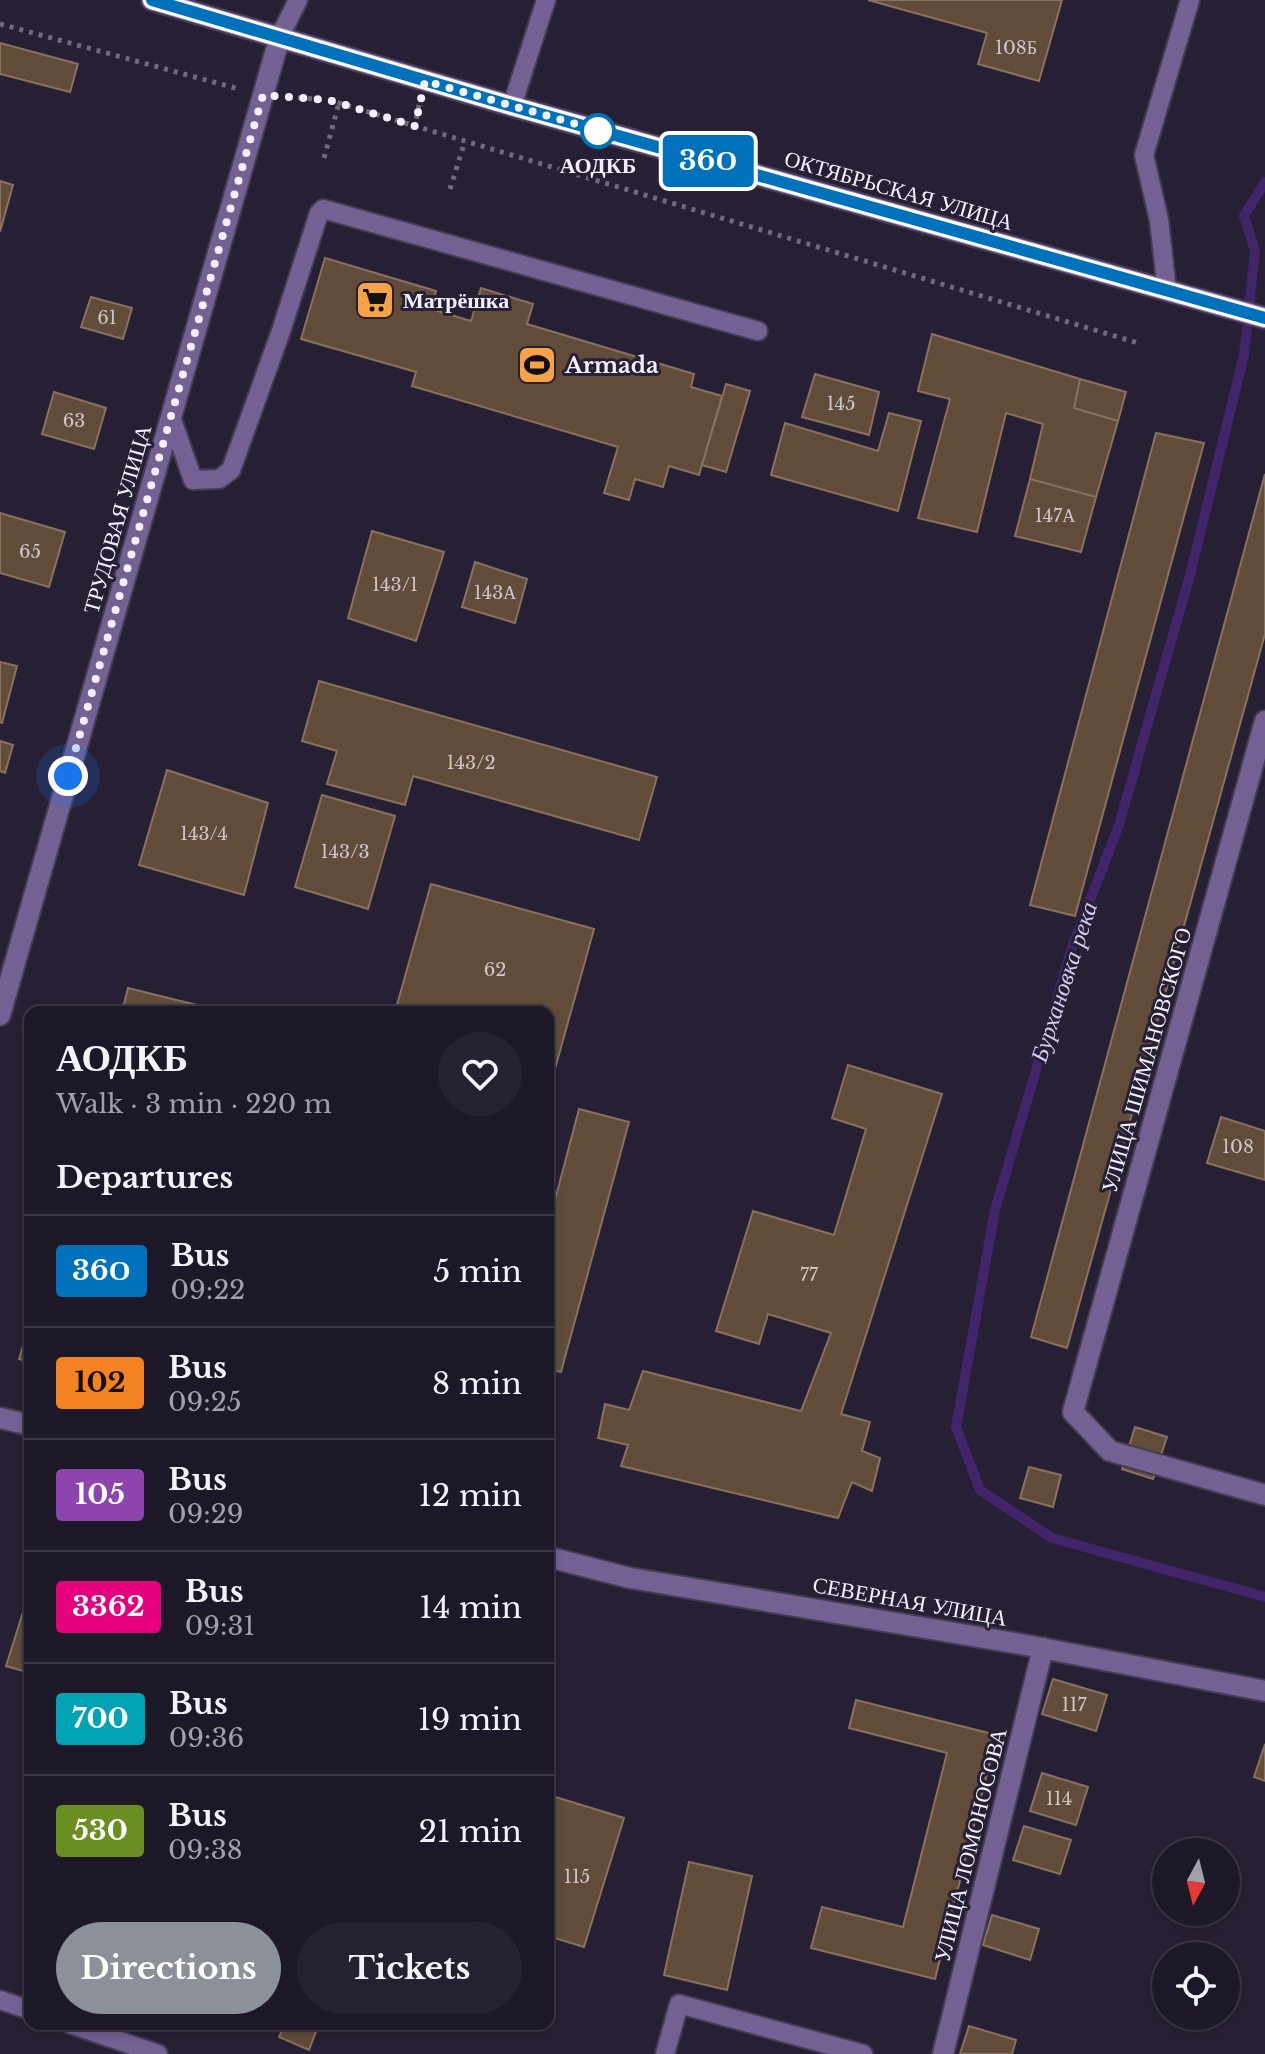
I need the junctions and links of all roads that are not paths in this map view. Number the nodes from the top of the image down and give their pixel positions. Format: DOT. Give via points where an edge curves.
graph roads {
  1 [pos="152,0"];
  2 [pos="298,0"];
  3 [pos="546,0"];
  4 [pos="1190,0"];
  5 [pos="280,36"];
  6 [pos="512,106"];
  7 [pos="1167,291"];
  8 [pos="1265,318"];
  9 [pos="758,331"];
  10 [pos="171,417"];
  11 [pos="1265,721"];
  12 [pos="0,1015"];
  13 [pos="0,1418"];
  14 [pos="24,1424"];
  15 [pos="1265,1495"];
  16 [pos="554,1558"];
  17 [pos="1043,1648"];
  18 [pos="1265,1691"];
  19 [pos="0,2000"];
  20 [pos="24,2008"];
  21 [pos="88,2030"];
  22 [pos="158,2054"];
  23 [pos="665,2054"];
  24 [pos="863,2054"];
  25 [pos="943,2054"];
  1 -- 5 [label="main road, ОКТЯБРЬСКАЯ УЛИЦА"];
  2 -- 5 [label="lane"];
  3 -- 6 [label="lane"];
  4 -- 7 [label="lane" via="1144,155"];
  5 -- 6 [label="main road, ОКТЯБРЬСКАЯ УЛИЦА"];
  5 -- 10 [label="street, ТРУДОВАЯ УЛИЦА"];
  6 -- 7 [label="main road, ОКТЯБРЬСКАЯ УЛИЦА"];
  7 -- 8 [label="main road, ОКТЯБРЬСКАЯ УЛИЦА"];
  9 -- 10 [label="lane" via="323,209 231,470 219,479 193,480"];
  10 -- 12 [label="street, ТРУДОВАЯ УЛИЦА"];
  11 -- 15 [label="street, УЛИЦА ШИМАНОВСКОГО" via="1073,1412 1110,1451"];
  13 -- 14 [label="street"];
  16 -- 17 [label="street, СЕВЕРНАЯ УЛИЦА" via="644,1580"];
  17 -- 18 [label="street, СЕВЕРНАЯ УЛИЦА"];
  17 -- 25 [label="street, УЛИЦА ЛОМОНОСОВА"];
  19 -- 20 [label="lane"];
  21 -- 22 [label="lane"];
  23 -- 24 [label="lane" via="679,2004"];
}
